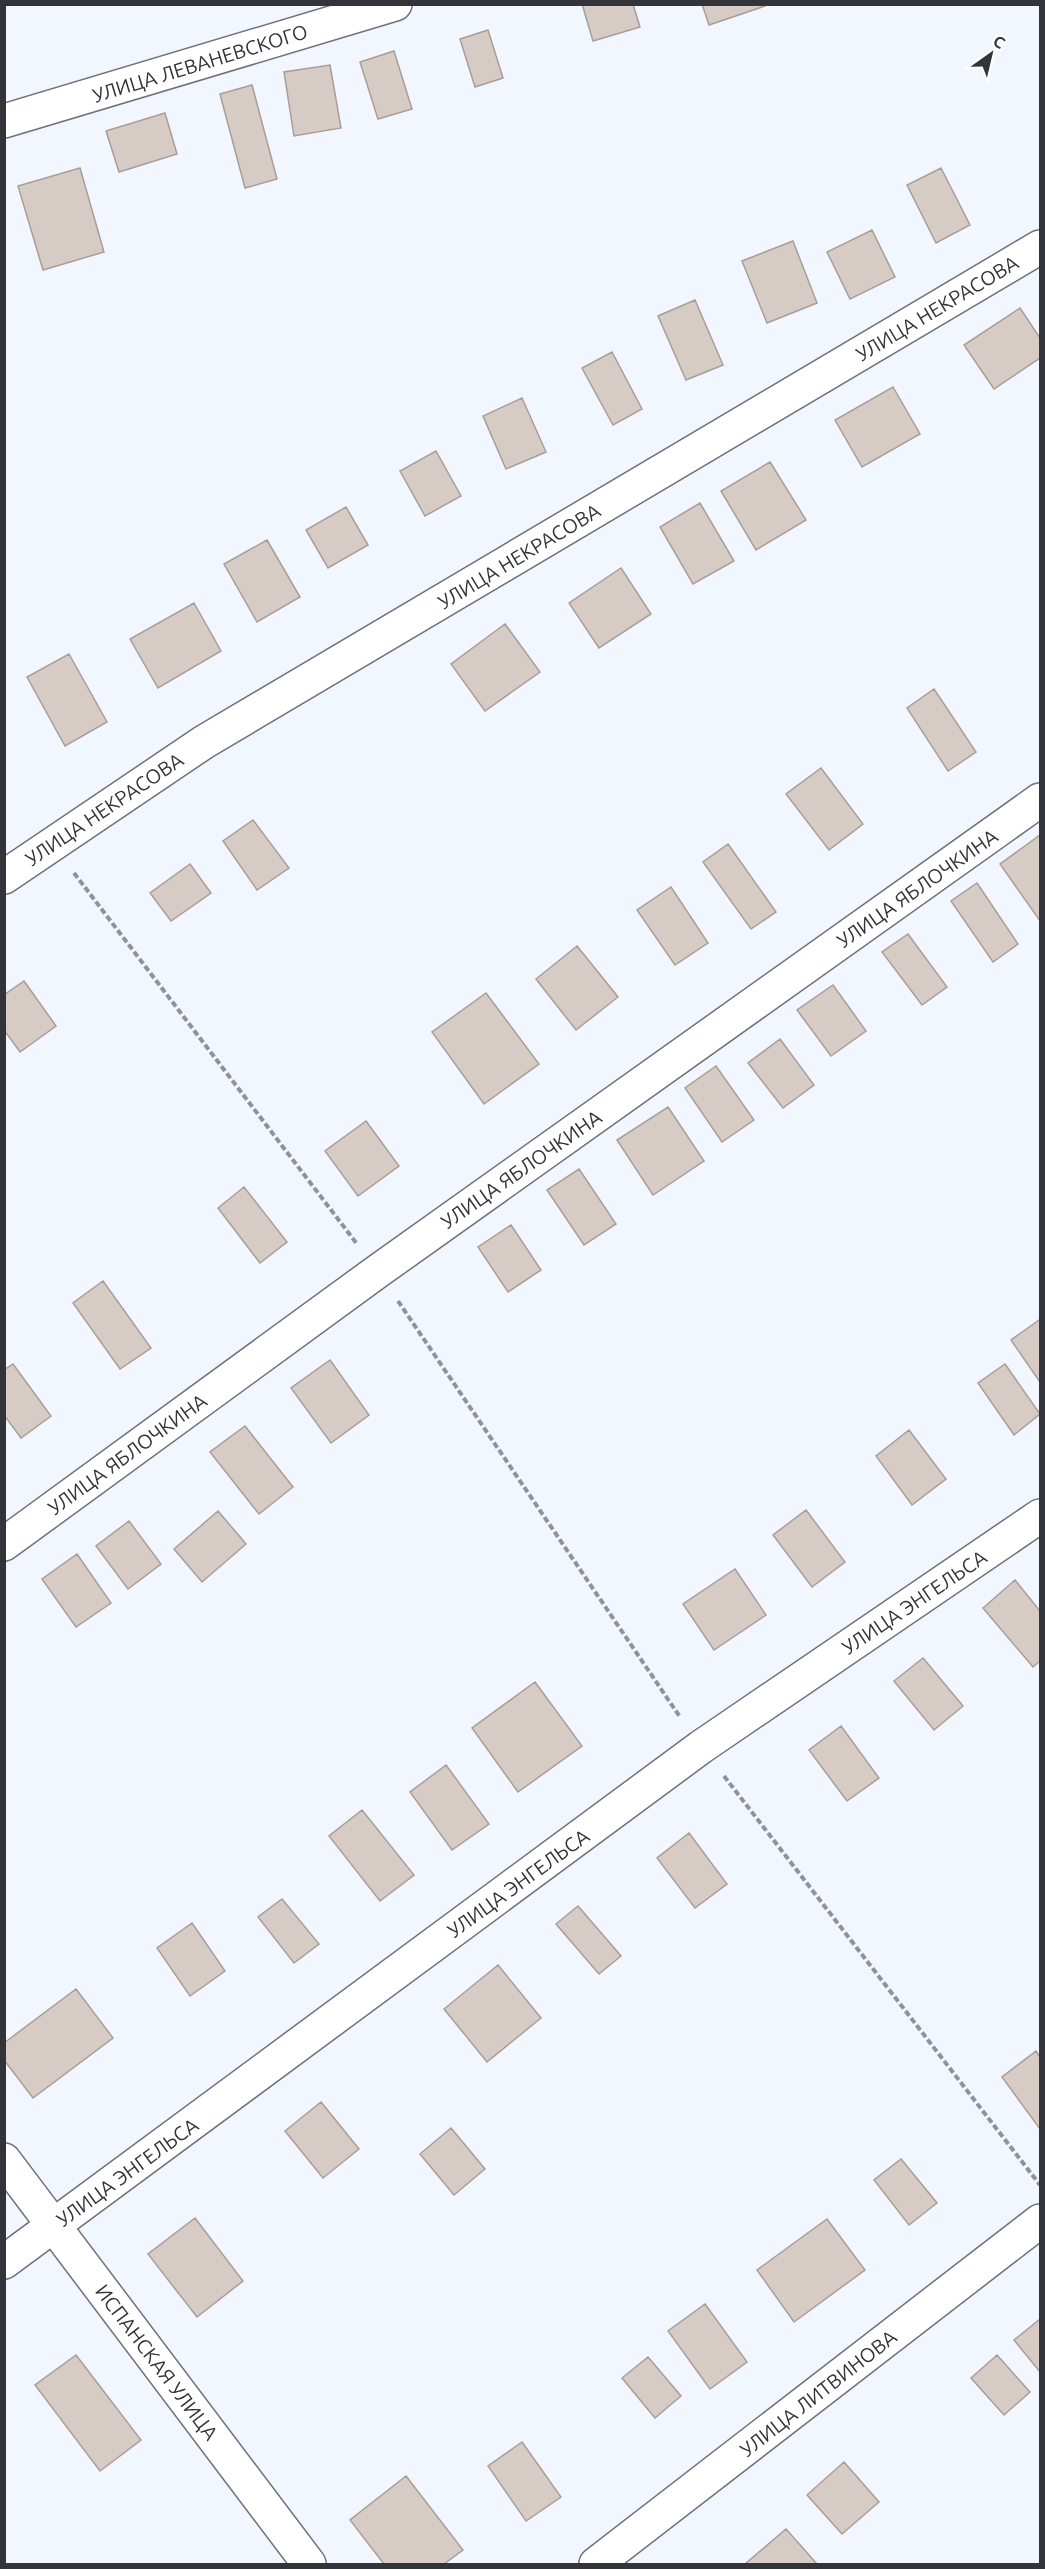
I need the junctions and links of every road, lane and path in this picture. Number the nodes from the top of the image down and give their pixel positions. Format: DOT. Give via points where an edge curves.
graph roads {
  1 [pos="395,4"];
  2 [pos="4,121"];
  3 [pos="1041,247"];
  4 [pos="1041,800"];
  5 [pos="51,844"];
  6 [pos="4,877"];
  7 [pos="378,1270"];
  8 [pos="1041,1516"];
  9 [pos="4,1544"];
  10 [pos="701,1747"];
  11 [pos="4,2160"];
  12 [pos="1041,2186"];
  13 [pos="1041,2221"];
  14 [pos="54,2226"];
  15 [pos="4,2262"];
  16 [pos="309,2565"];
  17 [pos="596,2565"];
  1 -- 2 [label="street, УЛИЦА ЛЕВАНЕВСКОГО"];
  3 -- 5 [label="street, УЛИЦА НЕКРАСОВА" via="204,742"];
  4 -- 7 [label="street, УЛИЦА ЯБЛОЧКИНА"];
  5 -- 6 [label="street, УЛИЦА НЕКРАСОВА"];
  5 -- 7 [label="path"];
  7 -- 9 [label="street, УЛИЦА ЯБЛОЧКИНА"];
  7 -- 10 [label="path"];
  8 -- 10 [label="street, УЛИЦА ЭНГЕЛЬСА"];
  10 -- 12 [label="path"];
  10 -- 14 [label="street, УЛИЦА ЭНГЕЛЬСА"];
  11 -- 14 [label="street, ИСПАНСКАЯ УЛИЦА"];
  13 -- 17 [label="street, УЛИЦА ЛИТВИНОВА"];
  14 -- 15 [label="street, УЛИЦА ЭНГЕЛЬСА"];
  14 -- 16 [label="street, ИСПАНСКАЯ УЛИЦА"];
}
